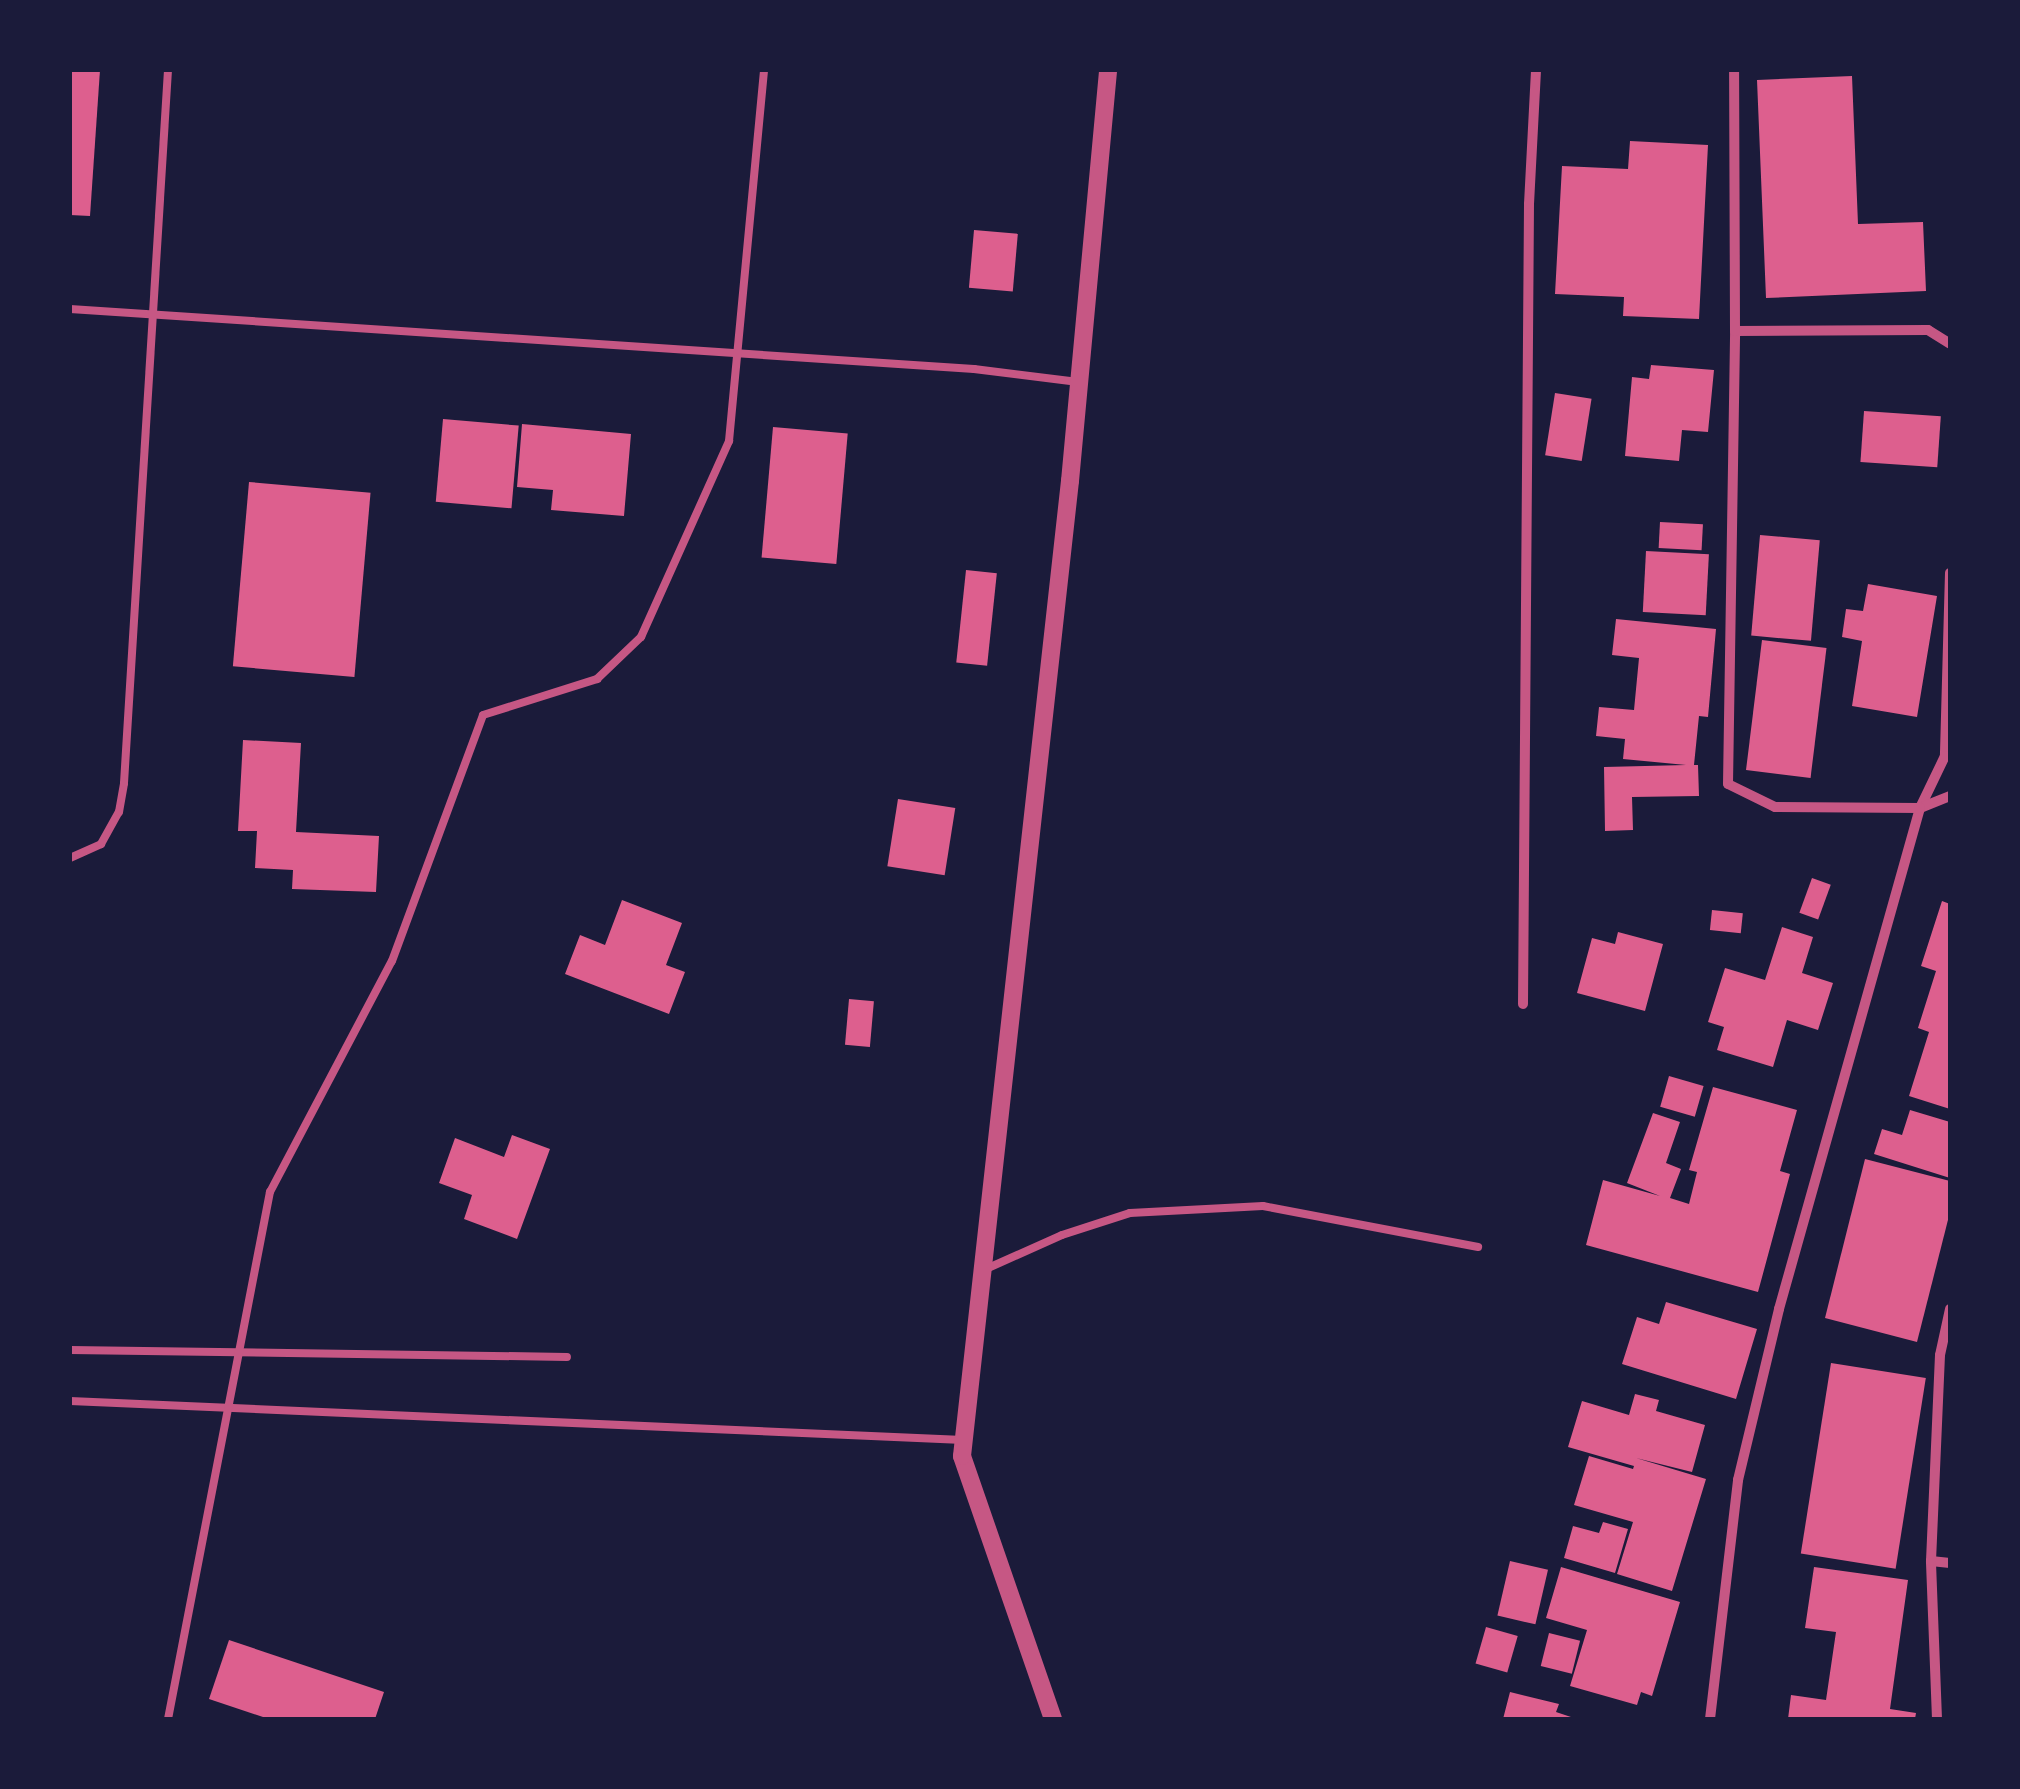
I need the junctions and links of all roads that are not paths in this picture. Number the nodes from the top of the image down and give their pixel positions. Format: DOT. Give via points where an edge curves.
graph roads {
  1 [pos="168,70"];
  2 [pos="764,70"];
  3 [pos="1108,70"];
  4 [pos="1536,70"];
  5 [pos="1734,70"];
  6 [pos="70,310"];
  7 [pos="154,315"];
  8 [pos="1735,331"];
  9 [pos="1950,344"];
  10 [pos="737,353"];
  11 [pos="1078,382"];
  12 [pos="1950,573"];
  13 [pos="1950,796"];
  14 [pos="1920,808"];
  15 [pos="70,858"];
  16 [pos="1523,1004"];
  17 [pos="1478,1246"];
  18 [pos="982,1271"];
  19 [pos="1950,1309"];
  20 [pos="1948,1326"];
  21 [pos="70,1350"];
  22 [pos="567,1357"];
  23 [pos="70,1401"];
  24 [pos="231,1407"];
  25 [pos="963,1440"];
  26 [pos="1931,1560"];
  27 [pos="1950,1563"];
  28 [pos="168,1719"];
  29 [pos="1054,1719"];
  30 [pos="1710,1719"];
  31 [pos="1937,1719"];
  1 -- 7 [label="lane"];
  2 -- 10 [label="lane"];
  3 -- 11 [label="street"];
  4 -- 16 [label="street" via="1528,204"];
  5 -- 8 [label="street"];
  6 -- 7 [label="lane"];
  7 -- 10 [label="lane"];
  7 -- 15 [label="lane" via="119,812 101,844"];
  8 -- 9 [label="street" via="1928,330"];
  8 -- 14 [label="street" via="1728,784 1775,807"];
  10 -- 11 [label="lane"];
  10 -- 24 [label="lane" via="729,441 641,638 597,679 483,715 392,961 270,1192"];
  11 -- 18 [label="street"];
  12 -- 14 [label="street" via="1946,756"];
  13 -- 14 [label="street"];
  14 -- 30 [label="street" via="1738,1480"];
  17 -- 18 [label="lane" via="1263,1206 1130,1213"];
  18 -- 25 [label="street"];
  19 -- 20 [label="street"];
  20 -- 26 [label="street" via="1940,1355"];
  21 -- 22 [label="lane"];
  23 -- 24 [label="lane"];
  24 -- 25 [label="lane"];
  24 -- 28 [label="lane"];
  25 -- 29 [label="street" via="962,1456"];
  26 -- 27 [label="street"];
  26 -- 31 [label="street"];
}
